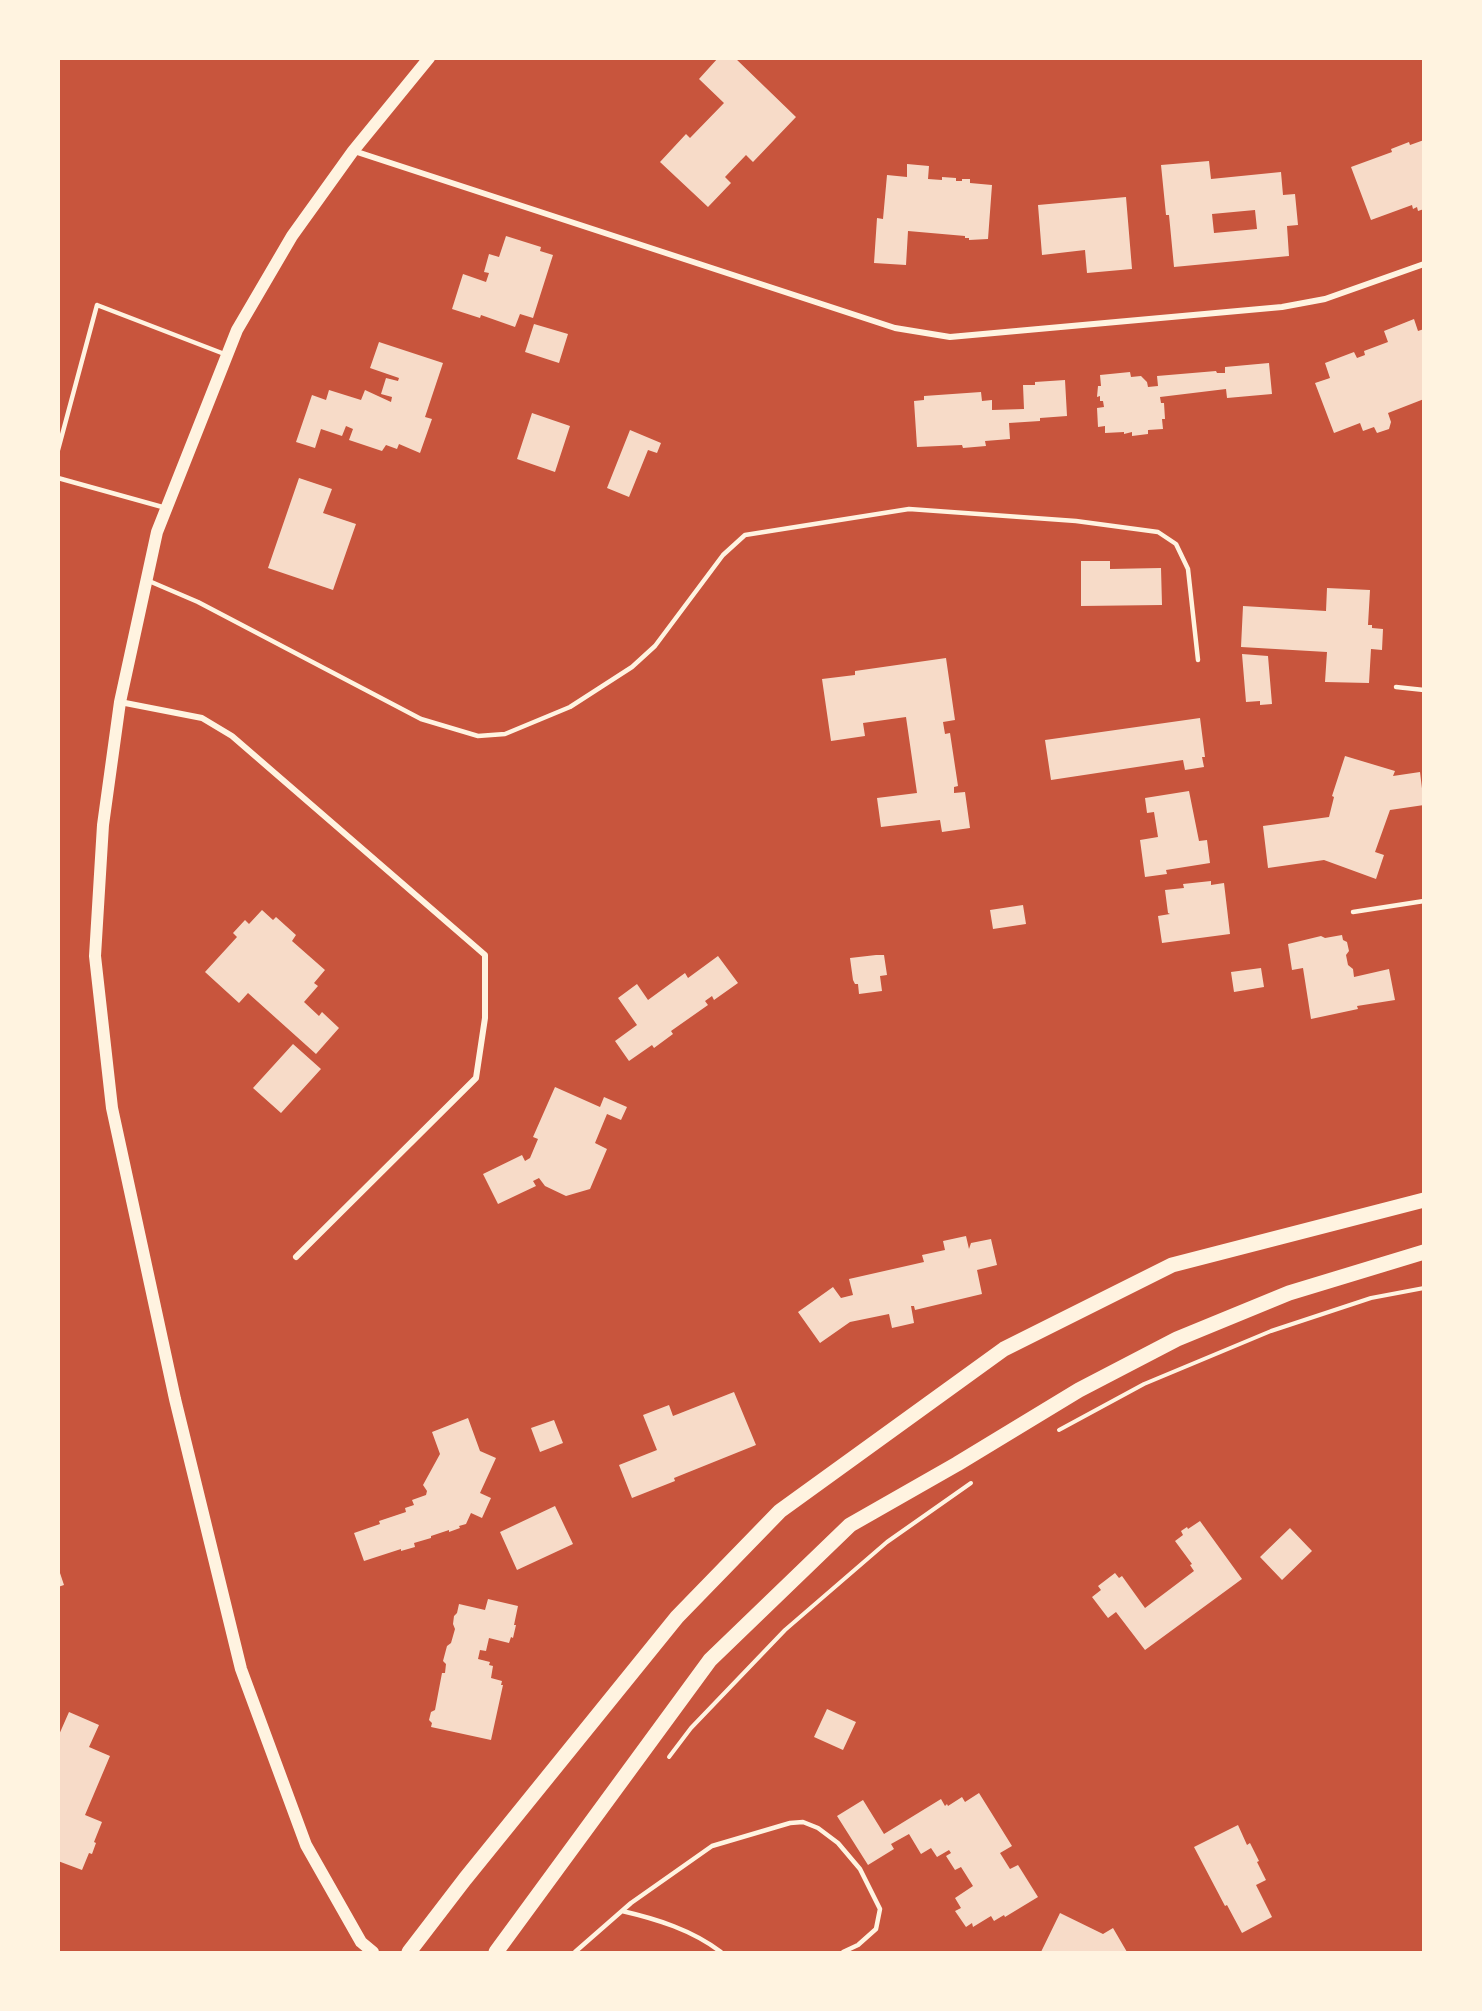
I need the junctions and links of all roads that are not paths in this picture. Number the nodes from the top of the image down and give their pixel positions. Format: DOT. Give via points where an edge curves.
graph roads {
  1 [pos="429,58"];
  2 [pos="353,151"];
  3 [pos="1424,264"];
  4 [pos="226,356"];
  5 [pos="58,450"];
  6 [pos="58,478"];
  7 [pos="166,508"];
  8 [pos="147,580"];
  9 [pos="1198,660"];
  10 [pos="1396,687"];
  11 [pos="1424,690"];
  12 [pos="120,702"];
  13 [pos="1424,901"];
  14 [pos="1353,912"];
  15 [pos="1424,1200"];
  16 [pos="1424,1252"];
  17 [pos="296,1257"];
  18 [pos="622,1911"];
  19 [pos="373,1953"];
  20 [pos="409,1953"];
  21 [pos="496,1953"];
  22 [pos="575,1953"];
  23 [pos="721,1953"];
  24 [pos="843,1953"];
  1 -- 2 [label="main road"];
  2 -- 3 [label="street" via="895,328 950,337 1282,307 1325,299"];
  2 -- 4 [label="main road" via="292,236"];
  4 -- 5 [label="lane" via="97,305"];
  4 -- 7 [label="main road"];
  6 -- 7 [label="lane"];
  7 -- 8 [label="main road"];
  8 -- 9 [label="lane" via="198,602 421,719 478,736 505,734 570,707 632,667 655,646 723,555 745,535 909,509 1076,521 1158,532 1176,544 1188,569"];
  8 -- 12 [label="main road"];
  10 -- 11 [label="lane"];
  12 -- 17 [label="street" via="202,718 232,736 485,956 485,1018 476,1078"];
  12 -- 19 [label="main road" via="103,825 95,956 112,1108 175,1400 241,1669 306,1845 361,1942"];
  13 -- 14 [label="lane"];
  15 -- 20 [label="main road" via="1172,1265 1004,1348 780,1511 677,1617"];
  16 -- 21 [label="main road" via="1289,1293 1177,1339 1079,1390 850,1525 710,1660"];
  18 -- 22 [label="lane"];
  18 -- 23 [label="lane" via="658,1919"];
  18 -- 24 [label="lane" via="712,1846 802,1822 819,1828 838,1843 860,1869 880,1909 876,1929"];
}
